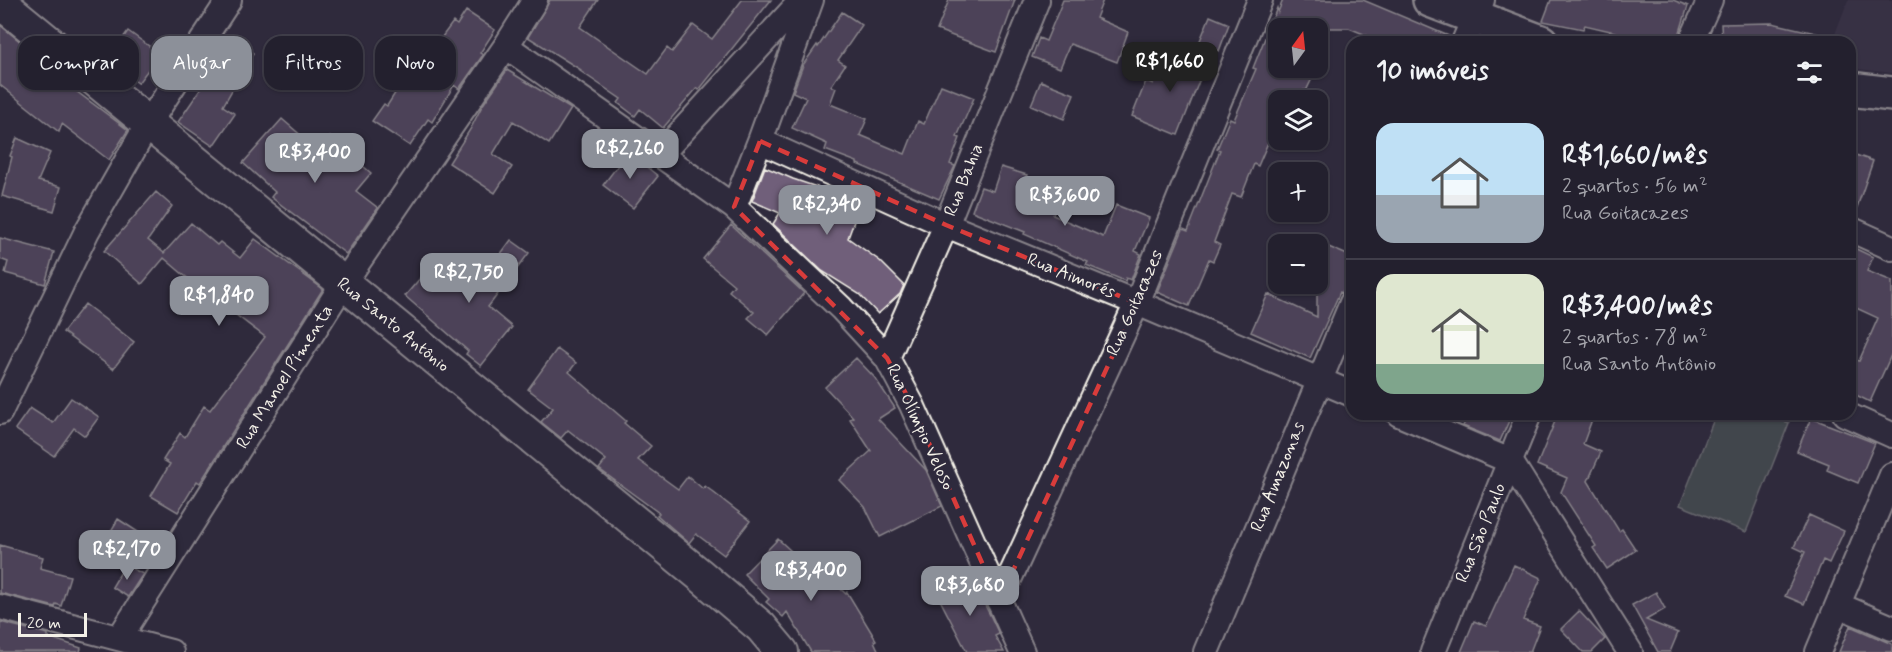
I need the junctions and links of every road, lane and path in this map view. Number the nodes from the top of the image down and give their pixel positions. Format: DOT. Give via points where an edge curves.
graph roads {
  1 [pos="229,0"];
  2 [pos="535,0"];
  3 [pos="802,0"];
  4 [pos="811,0"];
  5 [pos="1037,0"];
  6 [pos="1260,0"];
  7 [pos="1430,0"];
  8 [pos="1710,0"];
  9 [pos="0,2"];
  10 [pos="1473,20"];
  11 [pos="1522,36"];
  12 [pos="1694,36"];
  13 [pos="506,46"];
  14 [pos="1856,90"];
  15 [pos="1892,94"];
  16 [pos="148,124"];
  17 [pos="760,141"];
  18 [pos="661,154"];
  19 [pos="734,207"];
  20 [pos="946,225"];
  21 [pos="1856,232"];
  22 [pos="1892,248"];
  23 [pos="343,284"];
  24 [pos="1137,303"];
  25 [pos="1346,317"];
  26 [pos="887,358"];
  27 [pos="1319,380"];
  28 [pos="1346,391"];
  29 [pos="0,412"];
  30 [pos="1856,419"];
  31 [pos="1413,420"];
  32 [pos="1527,420"];
  33 [pos="1892,435"];
  34 [pos="1510,461"];
  35 [pos="1892,475"];
  36 [pos="999,601"];
  37 [pos="1838,605"];
  38 [pos="0,607"];
  39 [pos="1892,628"];
  40 [pos="120,637"];
  41 [pos="171,652"];
  42 [pos="782,652"];
  43 [pos="1022,652"];
  44 [pos="1206,652"];
  45 [pos="1433,652"];
  46 [pos="1630,652"];
  47 [pos="1818,652"];
  1 -- 16 [label="street"];
  2 -- 13 [label="street, Rua Manoel Pimenta"];
  3 -- 18 [label="street"];
  4 -- 17 [label="street"];
  5 -- 20 [label="street, Rua Bahia"];
  6 -- 24 [label="street, Rua Goitacazes"];
  7 -- 10 [label="main road"];
  8 -- 12 [label="street"];
  9 -- 16 [label="street, Rua Santo Antônio"];
  10 -- 11 [label="main road"];
  13 -- 18 [label="street, Rua Olímpio Veloso"];
  13 -- 23 [label="street, Rua Manoel Pimenta"];
  14 -- 15 [label="main road"];
  16 -- 23 [label="street, Rua Santo Antônio"];
  16 -- 29 [label="street" via="87,231"];
  17 -- 19 [label="street"];
  17 -- 20 [label="street, Rua Aimorés"];
  18 -- 19 [label="street, Rua Olímpio Veloso"];
  19 -- 26 [label="street, Rua Olímpio Veloso" via="841,308"];
  20 -- 24 [label="street, Rua Aimorés"];
  20 -- 26 [label="street, Rua Bahia"];
  21 -- 22 [label="street"];
  23 -- 40 [label="street, Rua Manoel Pimenta"];
  23 -- 42 [label="street, Rua Santo Antônio" via="700,575 761,627"];
  24 -- 27 [label="street, Rua Aimorés"];
  24 -- 36 [label="street, Rua Goitacazes"];
  25 -- 27 [label="street, Rua Amazonas"];
  26 -- 36 [label="street, Rua Olímpio Veloso" via="912,405"];
  27 -- 28 [label="street, Rua Aimorés"];
  27 -- 44 [label="street, Rua Amazonas"];
  30 -- 33 [label="street"];
  31 -- 34 [label="street"];
  32 -- 34 [label="street, Rua São Paulo"];
  34 -- 45 [label="street, Rua São Paulo"];
  34 -- 46 [label="street"];
  35 -- 37 [label="street"];
  36 -- 43 [label="street, Rua Olímpio Veloso"];
  37 -- 39 [label="street"];
  37 -- 47 [label="street"];
  38 -- 40 [label="street"];
  40 -- 41 [label="street"];
}
